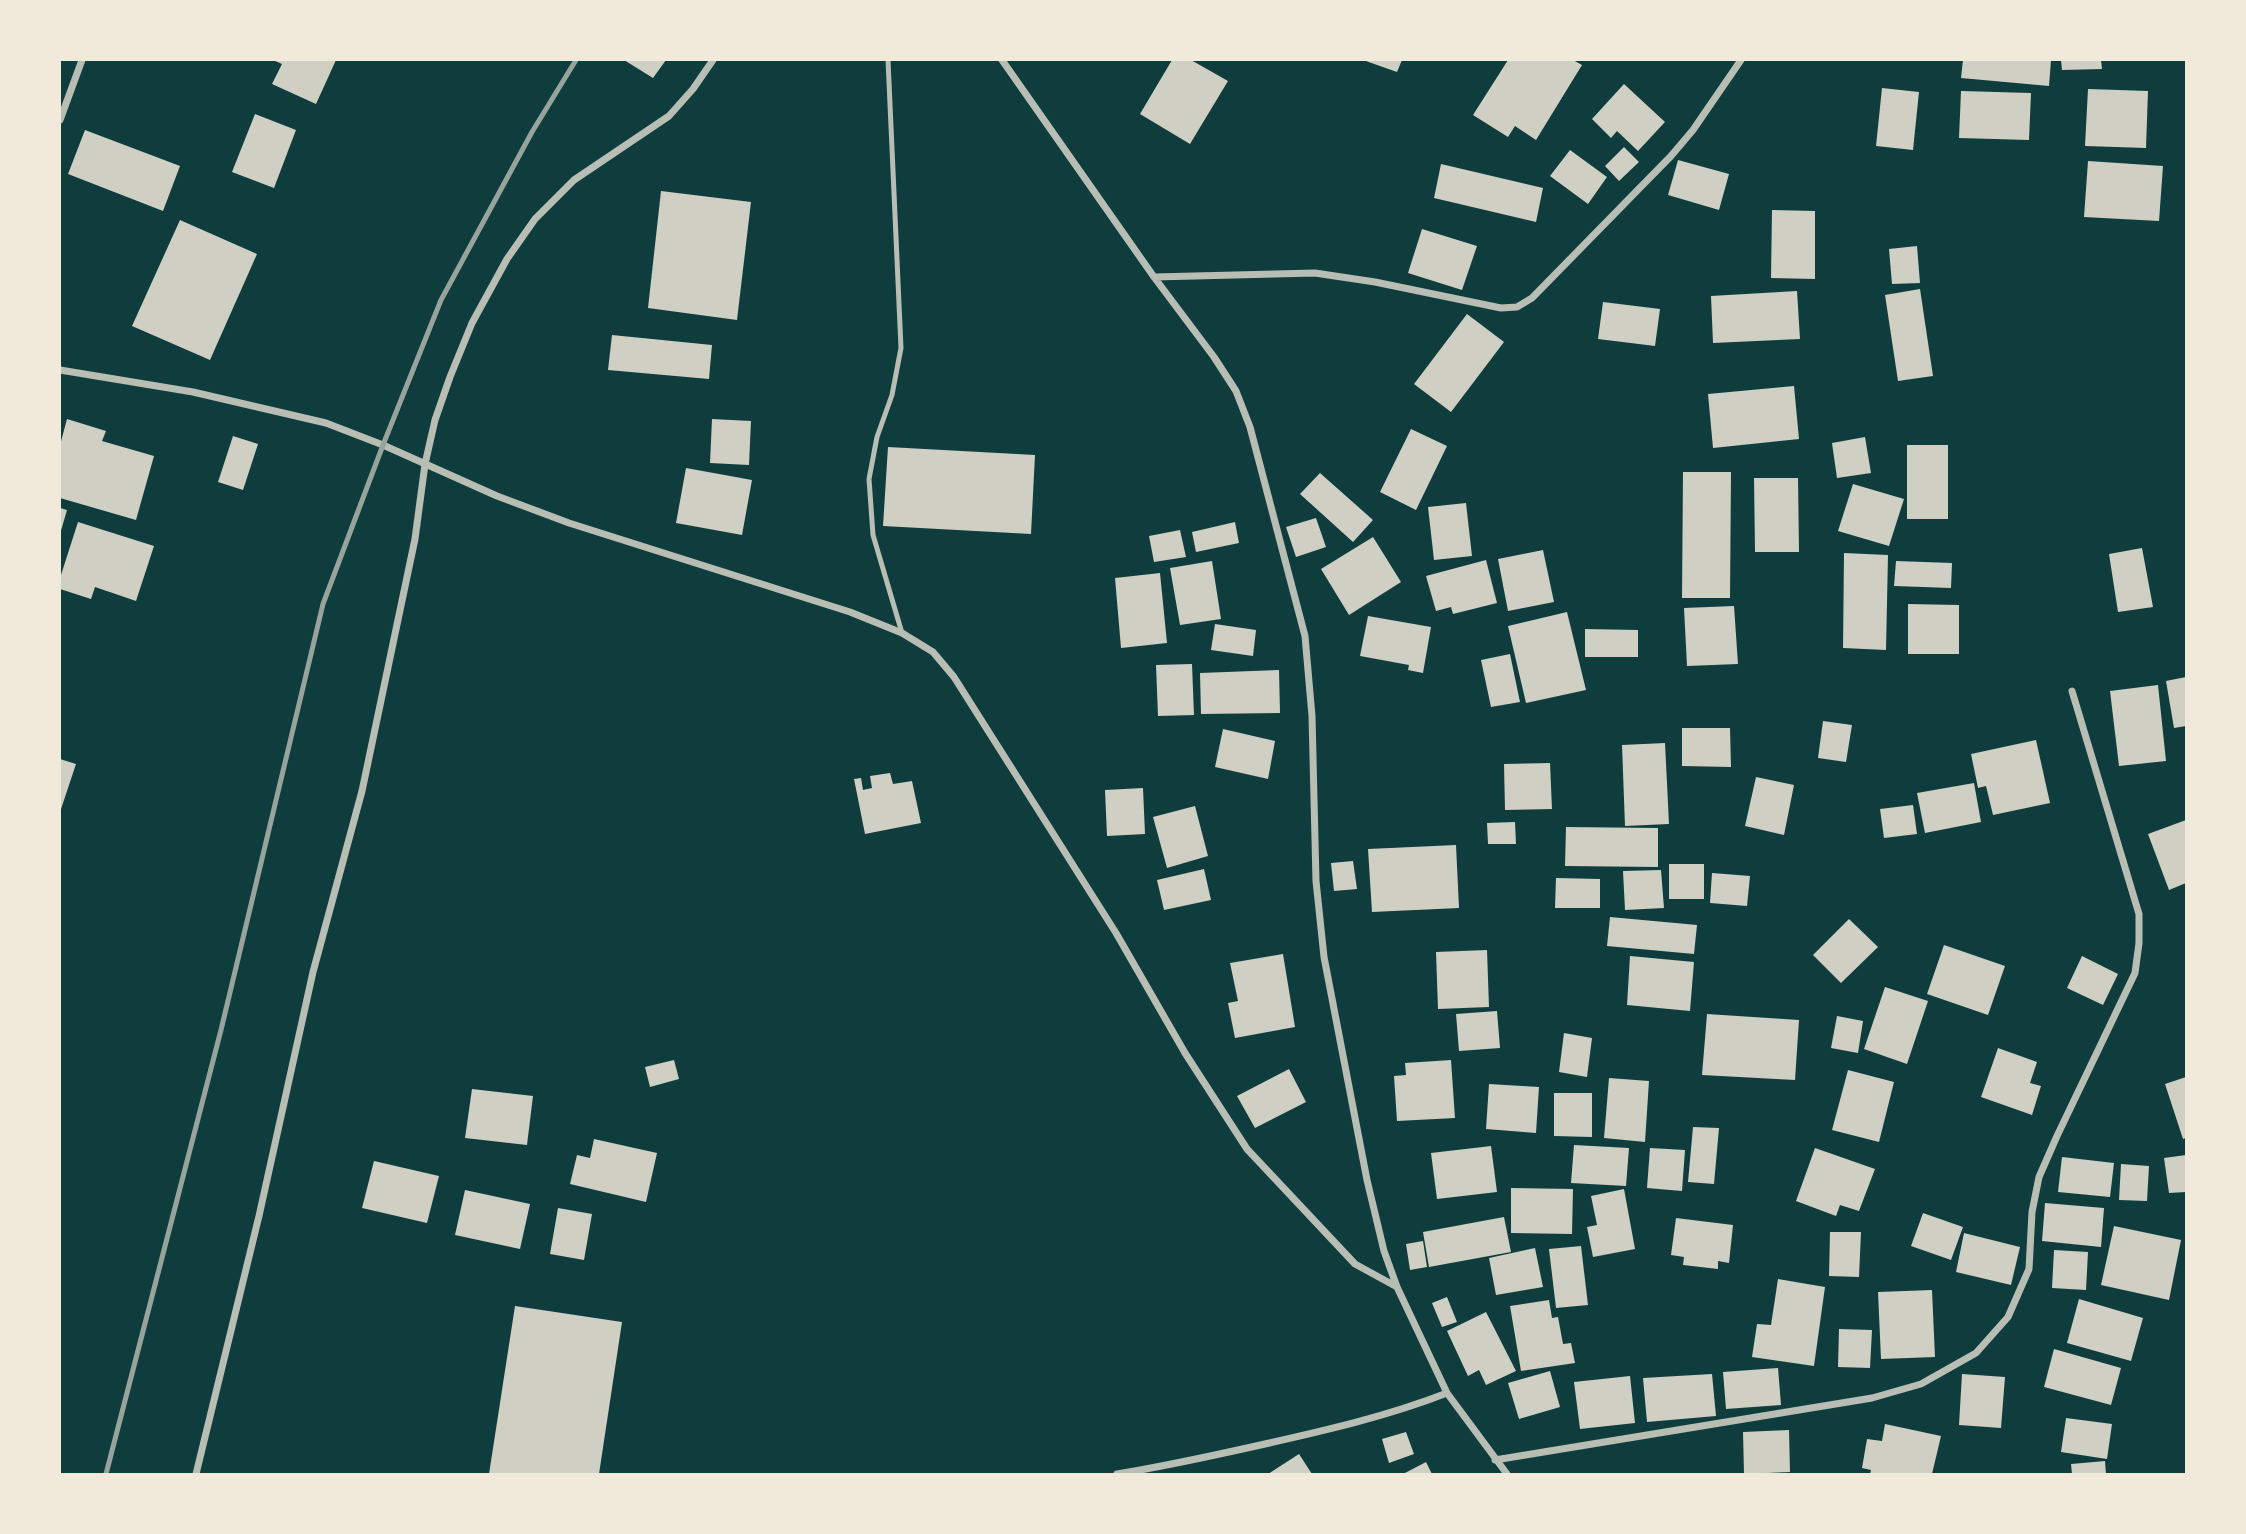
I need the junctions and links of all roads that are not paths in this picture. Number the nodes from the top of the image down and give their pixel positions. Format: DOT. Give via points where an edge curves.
graph roads {
  1 [pos="82,60"];
  2 [pos="713,60"];
  3 [pos="888,60"];
  4 [pos="1002,60"];
  5 [pos="1741,60"];
  6 [pos="60,120"];
  7 [pos="1154,277"];
  8 [pos="60,370"];
  9 [pos="425,464"];
  10 [pos="902,633"];
  11 [pos="2073,691"];
  12 [pos="1397,1287"];
  13 [pos="1447,1393"];
  14 [pos="1495,1460"];
  15 [pos="196,1475"];
  16 [pos="1117,1475"];
  17 [pos="1507,1475"];
  1 -- 6 [label="street"];
  2 -- 9 [label="street" via="669,116 574,180 535,219 472,323 435,420"];
  3 -- 10 [label="lane" via="901,348 869,479 873,535"];
  4 -- 7 [label="street"];
  5 -- 7 [label="street" via="1671,156 1532,298 1517,307 1501,308 1315,273"];
  7 -- 12 [label="street" via="1236,391 1261,463 1305,636 1324,957 1367,1180"];
  8 -- 9 [label="street" via="193,392 326,422"];
  9 -- 10 [label="street" via="569,523 850,612"];
  9 -- 15 [label="street" via="415,539 362,791 313,972 260,1216"];
  10 -- 12 [label="street" via="933,652 954,677 1247,1149 1354,1264"];
  11 -- 14 [label="street" via="2139,914 2139,943 2135,973 2039,1177 2029,1269 2008,1317 1976,1353 1921,1384 1872,1398"];
  12 -- 13 [label="street"];
  13 -- 14 [label="street"];
  13 -- 16 [label="street" via="1353,1424"];
  14 -- 17 [label="street"];
}
